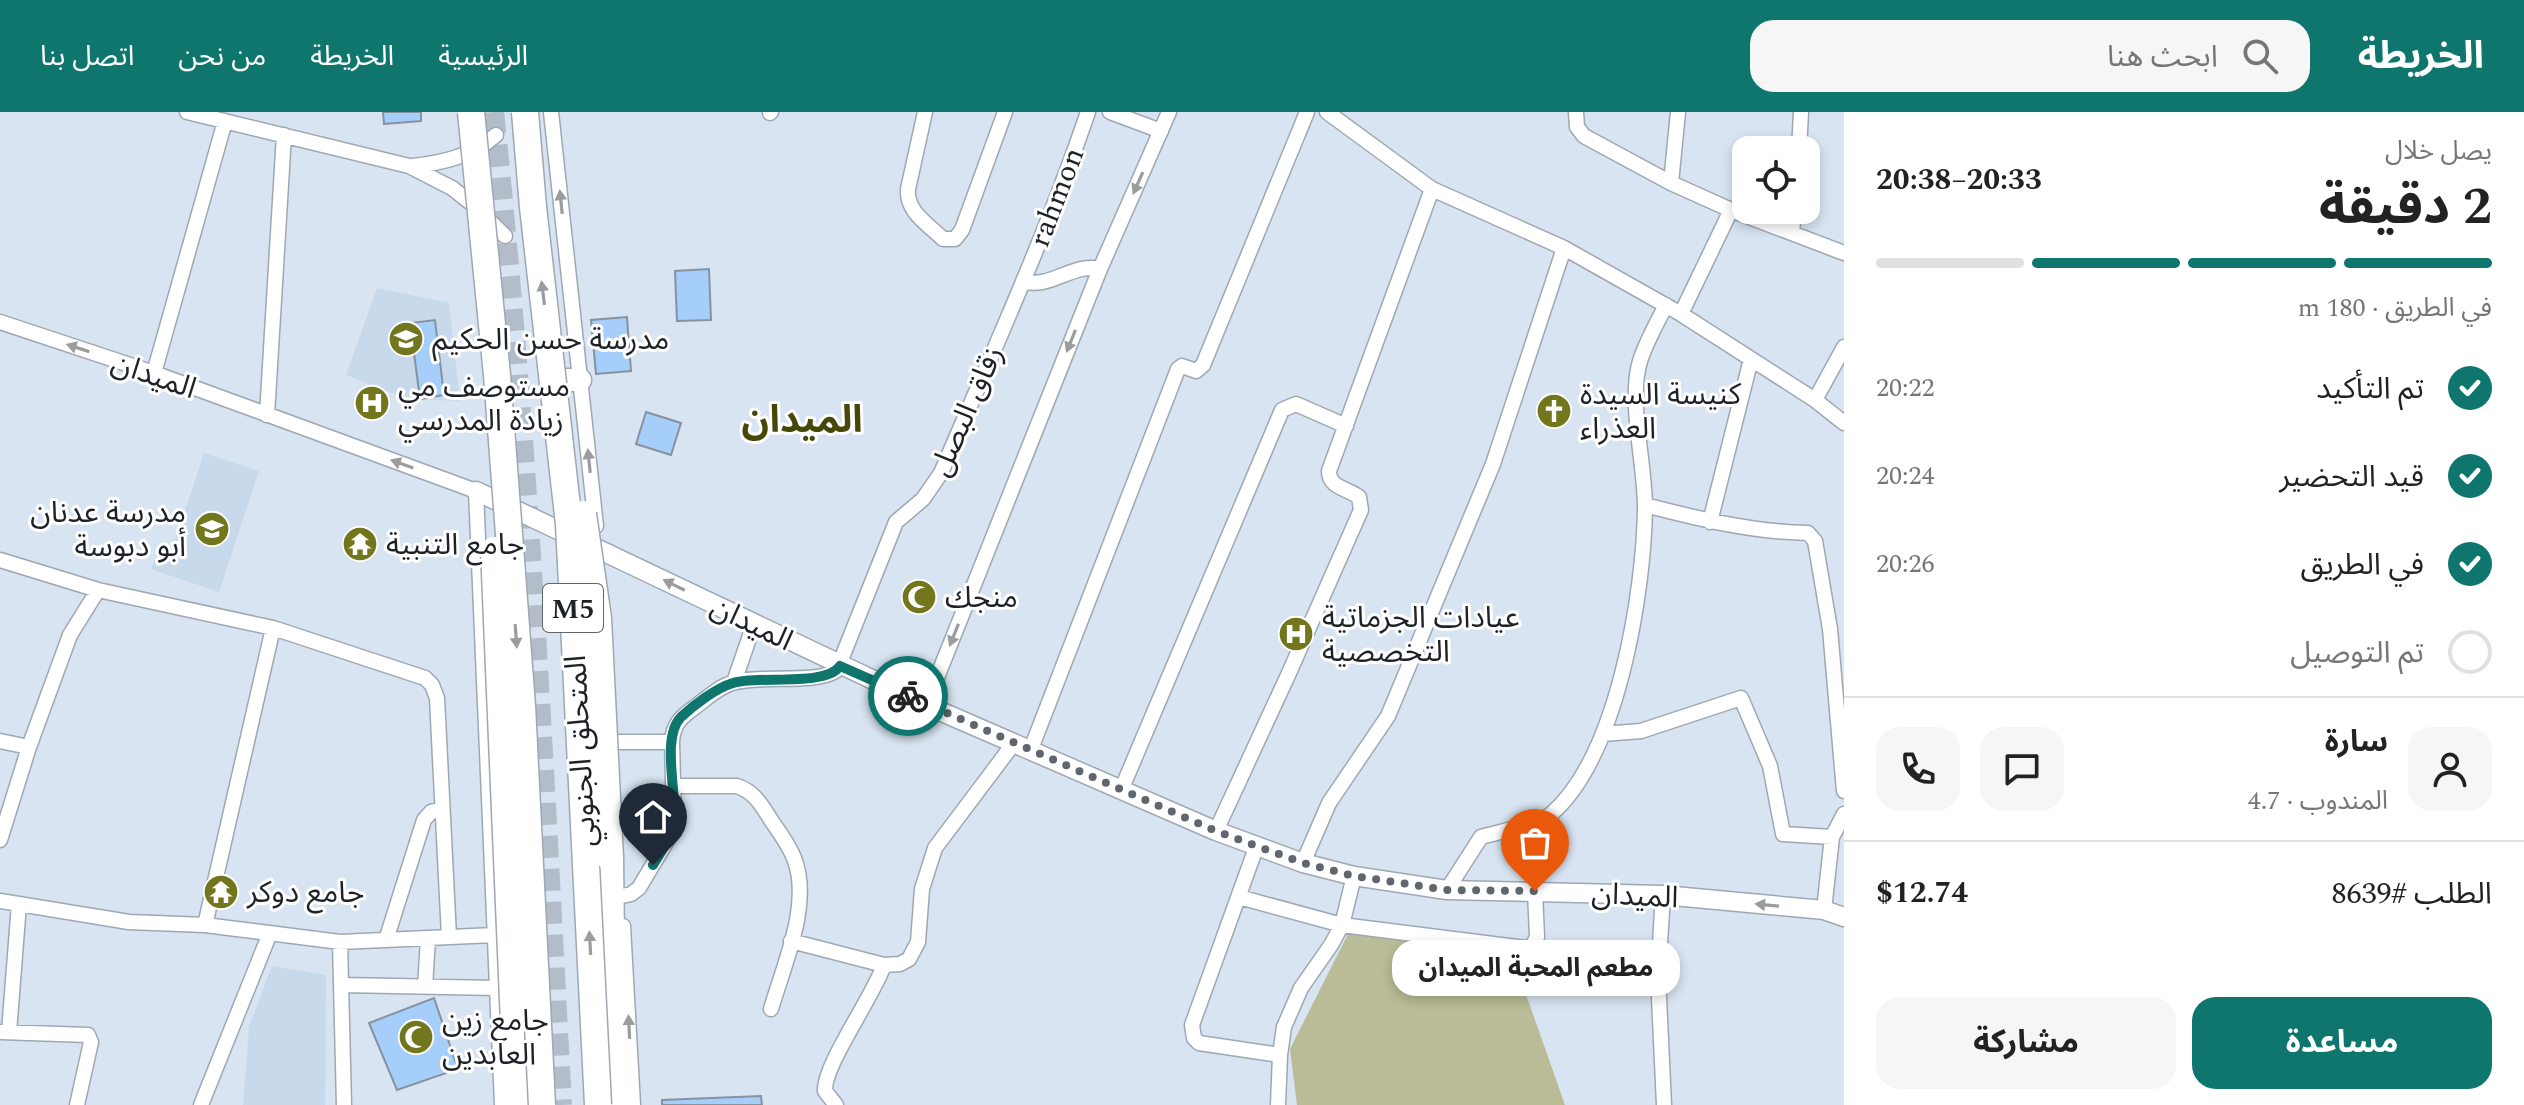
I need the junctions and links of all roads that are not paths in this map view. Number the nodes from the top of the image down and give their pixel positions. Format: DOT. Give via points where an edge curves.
graph roads {
  1 [pos="187,112"];
  2 [pos="471,112"];
  3 [pos="525,112"];
  4 [pos="551,112"];
  5 [pos="925,112"];
  6 [pos="1005,112"];
  7 [pos="1088,112"];
  8 [pos="1110,112"];
  9 [pos="1169,112"];
  10 [pos="1307,112"];
  11 [pos="1327,112"];
  12 [pos="1576,112"];
  13 [pos="1678,112"];
  14 [pos="1801,112"];
  15 [pos="249,120"];
  16 [pos="225,121"];
  17 [pos="1161,131"];
  18 [pos="284,135"];
  19 [pos="496,135"];
  20 [pos="1800,136"];
  21 [pos="409,166"];
  22 [pos="1671,183"];
  23 [pos="1432,189"];
  24 [pos="1731,210"];
  25 [pos="1793,224"];
  26 [pos="1792,232"];
  27 [pos="505,236"];
  28 [pos="1564,248"];
  29 [pos="1844,253"];
  30 [pos="1100,269"];
  31 [pos="1023,281"];
  32 [pos="1666,305"];
  33 [pos="1681,314"];
  34 [pos="0,322"];
  35 [pos="1844,347"];
  36 [pos="1751,359"];
  37 [pos="154,373"];
  38 [pos="497,375"];
  39 [pos="564,380"];
  40 [pos="1815,400"];
  41 [pos="267,415"];
  42 [pos="1844,423"];
  43 [pos="1346,426"];
  44 [pos="476,491"];
  45 [pos="1645,505"];
  46 [pos="1710,522"];
  47 [pos="598,548"];
  48 [pos="0,560"];
  49 [pos="98,590"];
  50 [pos="754,624"];
  51 [pos="1837,627"];
  52 [pos="273,628"];
  53 [pos="840,666"];
  54 [pos="734,682"];
  55 [pos="926,705"];
  56 [pos="1603,734"];
  57 [pos="0,741"];
  58 [pos="575,741"];
  59 [pos="613,742"];
  60 [pos="672,742"];
  61 [pos="1022,746"];
  62 [pos="29,747"];
  63 [pos="673,786"];
  64 [pos="1122,788"];
  65 [pos="1844,791"];
  66 [pos="442,809"];
  67 [pos="1844,814"];
  68 [pos="1216,831"];
  69 [pos="1832,837"];
  70 [pos="0,840"];
  71 [pos="1257,845"];
  72 [pos="1303,863"];
  73 [pos="1354,876"];
  74 [pos="1447,890"];
  75 [pos="1535,891"];
  76 [pos="1663,895"];
  77 [pos="622,896"];
  78 [pos="1239,897"];
  79 [pos="0,901"];
  80 [pos="19,904"];
  81 [pos="1824,910"];
  82 [pos="1844,917"];
  83 [pos="205,925"];
  84 [pos="1342,925"];
  85 [pos="270,933"];
  86 [pos="494,935"];
  87 [pos="449,937"];
  88 [pos="428,938"];
  89 [pos="386,940"];
  90 [pos="791,941"];
  91 [pos="340,942"];
  92 [pos="884,965"];
  93 [pos="342,985"];
  94 [pos="425,987"];
  95 [pos="497,988"];
  96 [pos="771,1009"];
  97 [pos="5,1032"];
  98 [pos="1280,1055"];
  99 [pos="77,1105"];
  100 [pos="201,1105"];
  101 [pos="344,1105"];
  102 [pos="502,1105"];
  103 [pos="517,1105"];
  104 [pos="542,1105"];
  105 [pos="598,1105"];
  106 [pos="613,1105"];
  107 [pos="633,1105"];
  108 [pos="836,1105"];
  109 [pos="1278,1105"];
  110 [pos="1664,1105"];
  1 -- 16 [label="street"];
  2 -- 38 [label="highway, المتحلق الجنوبي / M5, bridge"];
  39 -- 3 [label="highway, المتحلق الجنوبي / M5, one-way, bridge" via="533,207"];
  39 -- 4 [label="street, one-way"];
  5 -- 6 [label="street" via="908,202 949,241 962,230"];
  7 -- 31 [label="street, rahmon"];
  8 -- 17 [label="street"];
  9 -- 17 [label="street"];
  10 -- 61 [label="street" via="1203,365 1196,371 1178,369"];
  11 -- 23 [label="street"];
  12 -- 22 [label="street" via="1584,136"];
  13 -- 22 [label="street"];
  14 -- 20 [label="street"];
  15 -- 16 [label="street"];
  15 -- 18 [label="street"];
  16 -- 37 [label="street"];
  17 -- 30 [label="street, one-way"];
  18 -- 21 [label="street"];
  18 -- 41 [label="street"];
  19 -- 21 [label="street" via="449,161"];
  21 -- 27 [label="street" via="452,188"];
  22 -- 24 [label="street"];
  23 -- 28 [label="street"];
  23 -- 43 [label="street"];
  24 -- 26 [label="street"];
  24 -- 33 [label="street"];
  25 -- 26 [label="street"];
  26 -- 29 [label="street"];
  28 -- 32 [label="street"];
  28 -- 72 [label="street" via="1493,464 1388,716 1329,803"];
  30 -- 31 [label="street" via="1039,284"];
  30 -- 55 [label="street, one-way"];
  31 -- 53 [label="street, زقاق البصل" via="941,473 923,499 896,522"];
  32 -- 33 [label="street"];
  32 -- 45 [label="street" via="1640,361 1637,386"];
  33 -- 36 [label="street"];
  37 -- 34 [label="street, الميدان, one-way"];
  35 -- 40 [label="street"];
  36 -- 40 [label="street"];
  36 -- 46 [label="street"];
  37 -- 41 [label="street, الميدان"];
  38 -- 103 [label="highway, bridge" via="494,586"];
  38 -- 104 [label="highway, المتحلق الجنوبي / M5, one-way, bridge" via="522,706"];
  47 -- 39 [label="street, one-way"];
  105 -- 39 [label="highway, المتحلق الجنوبي / M5, one-way, bridge"];
  39 -- 106 [label="highway, bridge" via="598,618 610,858"];
  40 -- 42 [label="street"];
  44 -- 41 [label="street, الميدان, one-way"];
  43 -- 64 [label="street" via="1296,404 1282,410"];
  43 -- 68 [label="street" via="1329,477 1359,497 1361,510"];
  44 -- 47 [label="street, الميدان"];
  44 -- 86 [label="street"];
  45 -- 46 [label="street"];
  45 -- 56 [label="street" via="1628,648"];
  46 -- 51 [label="street" via="1808,533 1815,541"];
  50 -- 47 [label="street, الميدان, one-way"];
  47 -- 59 [label="street"];
  48 -- 49 [label="street"];
  49 -- 52 [label="street"];
  49 -- 62 [label="street" via="70,635"];
  50 -- 53 [label="street, الميدان"];
  50 -- 54 [label="street"];
  51 -- 65 [label="street"];
  52 -- 66 [label="street" via="425,678 432,685"];
  52 -- 83 [label="street"];
  53 -- 54 [label="street" via="828,676"];
  53 -- 55 [label="street, الميدان"];
  54 -- 60 [label="street" via="681,717"];
  55 -- 61 [label="street, الميدان"];
  56 -- 69 [label="street" via="1641,731 1741,698 1770,766 1783,834"];
  56 -- 74 [label="street" via="1575,786 1548,817 1481,837"];
  57 -- 62 [label="street"];
  58 -- 59 [label="street"];
  59 -- 60 [label="street"];
  59 -- 77 [label="street"];
  60 -- 63 [label="street"];
  61 -- 64 [label="street, الميدان"];
  61 -- 92 [label="street" via="935,848 922,889 915,951 900,964"];
  62 -- 70 [label="street"];
  63 -- 77 [label="street" via="674,821 667,841 639,888"];
  63 -- 90 [label="street" via="737,786 757,798 797,867 801,896"];
  64 -- 68 [label="street, الميدان"];
  66 -- 87 [label="street"];
  66 -- 89 [label="street" via="424,820"];
  67 -- 69 [label="street"];
  68 -- 71 [label="street, الميدان"];
  69 -- 81 [label="street"];
  71 -- 72 [label="street, الميدان"];
  71 -- 78 [label="street"];
  72 -- 73 [label="street, الميدان"];
  73 -- 74 [label="street, الميدان"];
  73 -- 84 [label="street"];
  74 -- 75 [label="street, الميدان"];
  75 -- 76 [label="street, الميدان"];
  75 -- 84 [label="street" via="1537,937 1525,948"];
  81 -- 76 [label="street, الميدان, one-way"];
  76 -- 110 [label="street" via="1658,976"];
  107 -- 77 [label="street, one-way"];
  78 -- 84 [label="street"];
  78 -- 98 [label="street" via="1192,1032 1199,1043"];
  79 -- 80 [label="street"];
  80 -- 83 [label="street" via="129,922"];
  80 -- 97 [label="street"];
  81 -- 82 [label="street, الميدان"];
  83 -- 85 [label="street"];
  84 -- 98 [label="street" via="1301,988 1284,1027"];
  85 -- 91 [label="street"];
  85 -- 100 [label="street"];
  86 -- 87 [label="street"];
  86 -- 95 [label="street"];
  87 -- 88 [label="street"];
  88 -- 89 [label="street"];
  88 -- 94 [label="street"];
  89 -- 91 [label="street"];
  90 -- 92 [label="street"];
  90 -- 96 [label="street"];
  91 -- 93 [label="street"];
  92 -- 108 [label="street" via="826,1074 825,1091"];
  93 -- 94 [label="street"];
  93 -- 101 [label="street"];
  94 -- 95 [label="street"];
  95 -- 102 [label="street"];
  97 -- 99 [label="street" via="90,1036"];
  98 -- 109 [label="street"];
}
